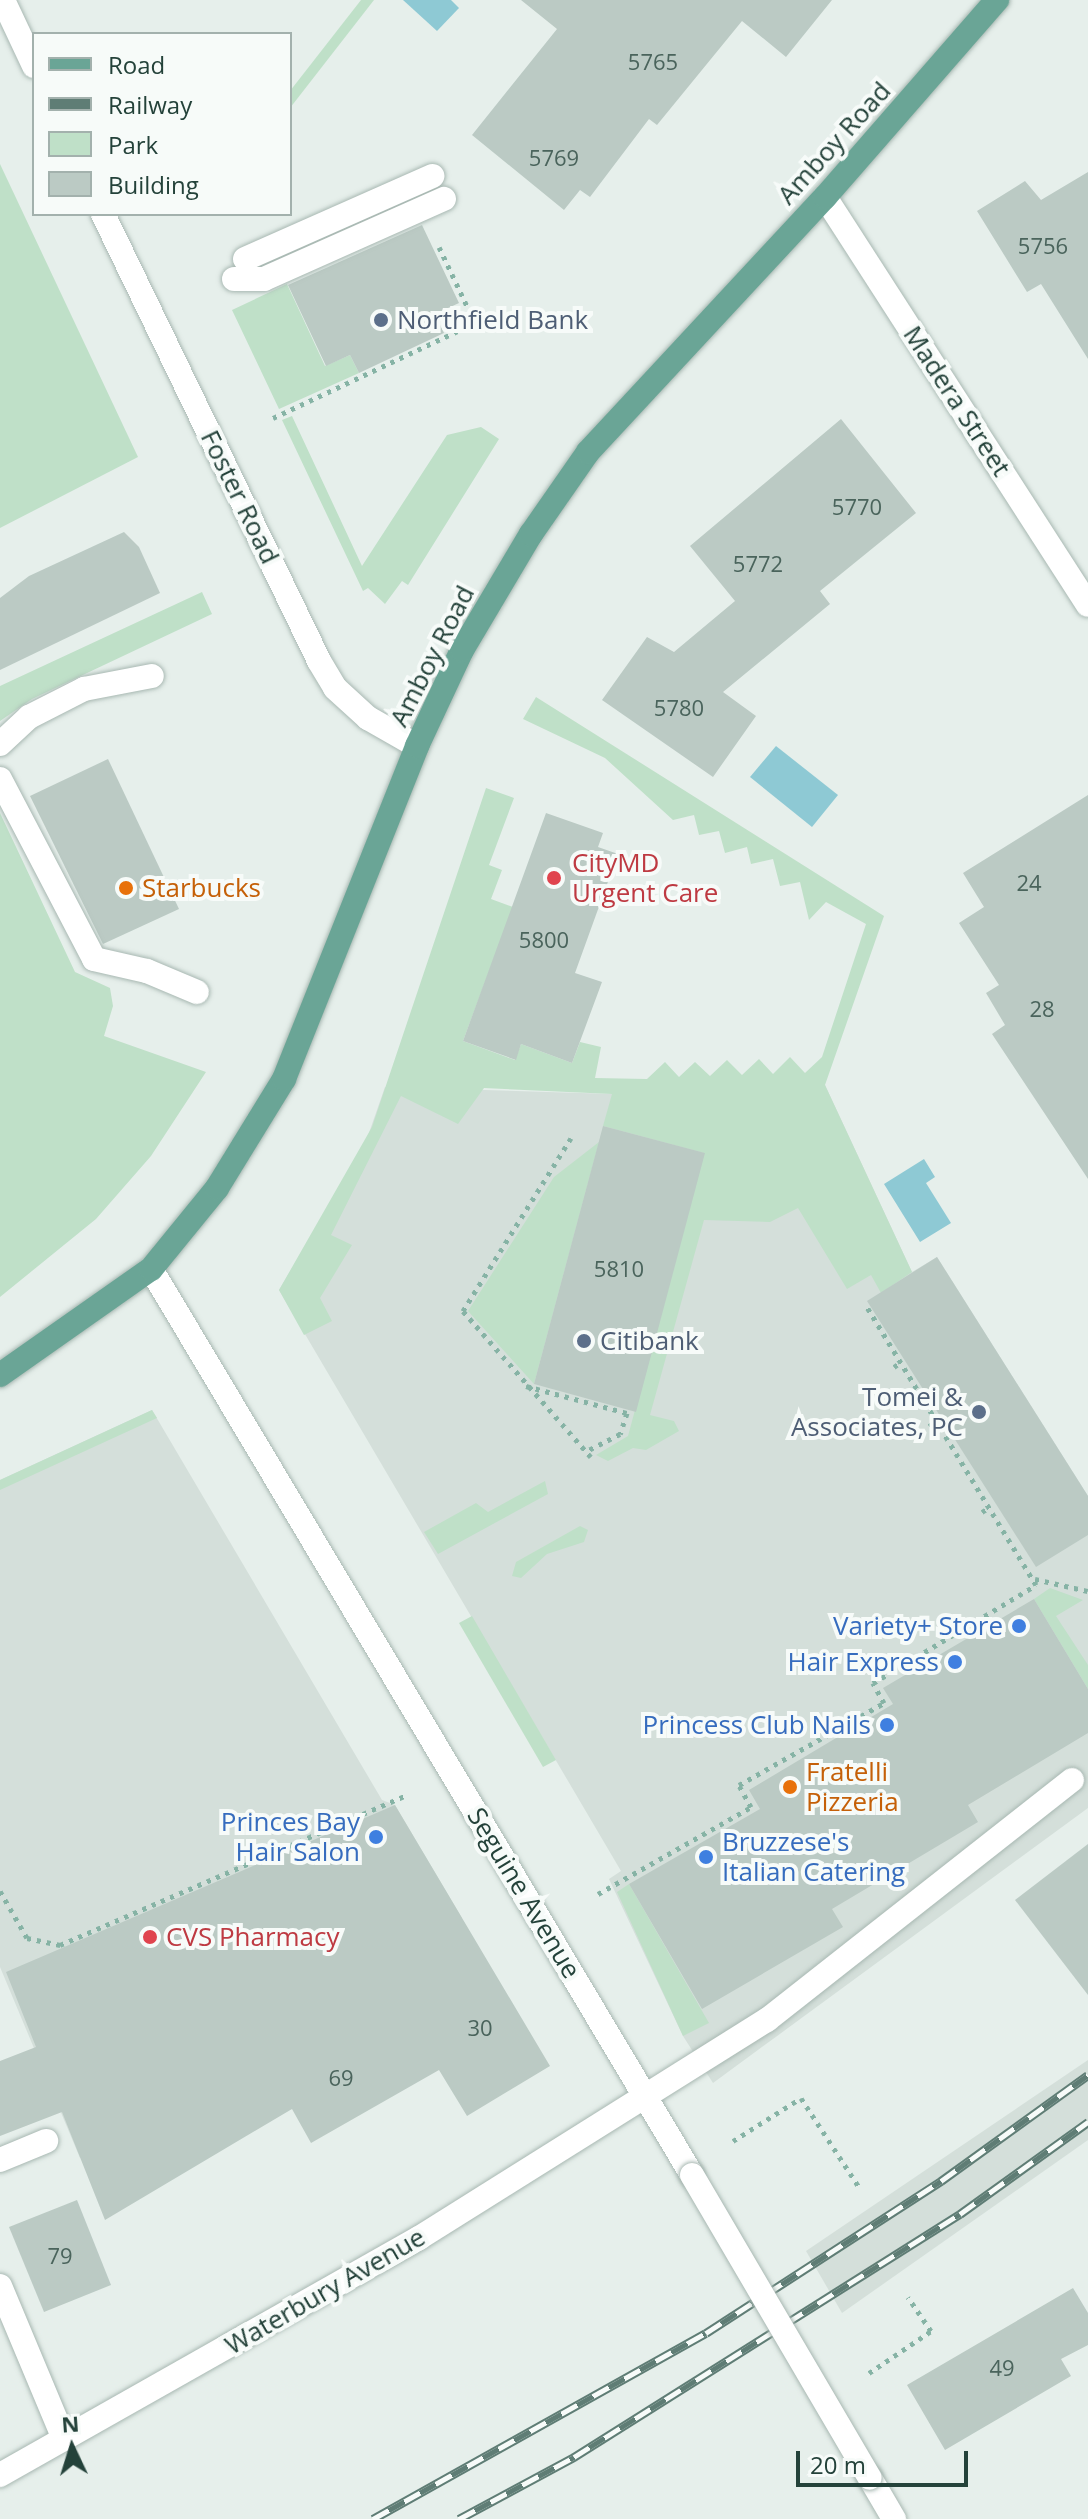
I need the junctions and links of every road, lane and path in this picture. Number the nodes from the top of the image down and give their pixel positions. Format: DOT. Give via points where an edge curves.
graph roads {
  1 [pos="3,0"];
  2 [pos="997,0"];
  3 [pos="32,62"];
  4 [pos="432,176"];
  5 [pos="825,197"];
  6 [pos="444,199"];
  7 [pos="104,216"];
  8 [pos="435,238"];
  9 [pos="273,418"];
  10 [pos="1088,605"];
  11 [pos="152,676"];
  12 [pos="0,744"];
  13 [pos="417,746"];
  14 [pos="0,779"];
  15 [pos="197,992"];
  16 [pos="571,1138"];
  17 [pos="151,1269"];
  18 [pos="865,1304"];
  19 [pos="901,1362"];
  20 [pos="894,1367"];
  21 [pos="0,1375"];
  22 [pos="526,1386"];
  23 [pos="937,1421"];
  24 [pos="929,1426"];
  25 [pos="585,1452"];
  26 [pos="591,1457"];
  27 [pos="990,1507"];
  28 [pos="982,1512"];
  29 [pos="1035,1579"];
  30 [pos="1088,1591"];
  31 [pos="1072,1780"];
  32 [pos="405,1796"];
  33 [pos="0,1891"];
  34 [pos="598,1894"];
  35 [pos="642,2093"];
  36 [pos="46,2141"];
  37 [pos="733,2141"];
  38 [pos="0,2160"];
  39 [pos="859,2187"];
  40 [pos="0,2286"];
  41 [pos="908,2297"];
  42 [pos="869,2373"];
  43 [pos="64,2439"];
  44 [pos="0,2475"];
  45 [pos="894,2519"];
  1 -- 3 [label="street"];
  2 -- 5 [label="main road, Amboy Road"];
  4 -- 6 [label="street" via="240,269 264,279"];
  5 -- 10 [label="street, Madera Street"];
  5 -- 13 [label="main road, Amboy Road" via="588,452 462,650"];
  7 -- 13 [label="street, Foster Road" via="319,661 335,688 368,718"];
  8 -- 9 [label="path" via="475,323"];
  11 -- 12 [label="street" via="84,689 29,717"];
  13 -- 17 [label="main road, Amboy Road" via="284,1079 225,1178"];
  14 -- 15 [label="street" via="94,959 147,971"];
  16 -- 22 [label="path" via="463,1311"];
  17 -- 21 [label="main road, Amboy Road"];
  17 -- 35 [label="street, Seguine Avenue"];
  18 -- 19 [label="path"];
  19 -- 20 [label="path"];
  19 -- 23 [label="path"];
  22 -- 25 [label="path"];
  22 -- 25 [label="path" via="627,1413 620,1434"];
  23 -- 24 [label="path"];
  23 -- 27 [label="path"];
  25 -- 26 [label="path"];
  27 -- 28 [label="path"];
  27 -- 29 [label="path"];
  29 -- 30 [label="path"];
  29 -- 34 [label="path" via="1033,1589 873,1683 884,1703 739,1785 751,1807"];
  31 -- 35 [label="street, Waterbury Avenue" via="839,1969 767,2020"];
  32 -- 33 [label="path" via="60,1945 27,1938"];
  35 -- 43 [label="street, Waterbury Avenue" via="419,2238"];
  35 -- 45 [label="street, Seguine Avenue, bridge"];
  36 -- 38 [label="street"];
  37 -- 39 [label="path" via="801,2098"];
  40 -- 43 [label="street"];
  41 -- 42 [label="path" via="931,2331"];
  43 -- 44 [label="street, Waterbury Avenue"];
}
